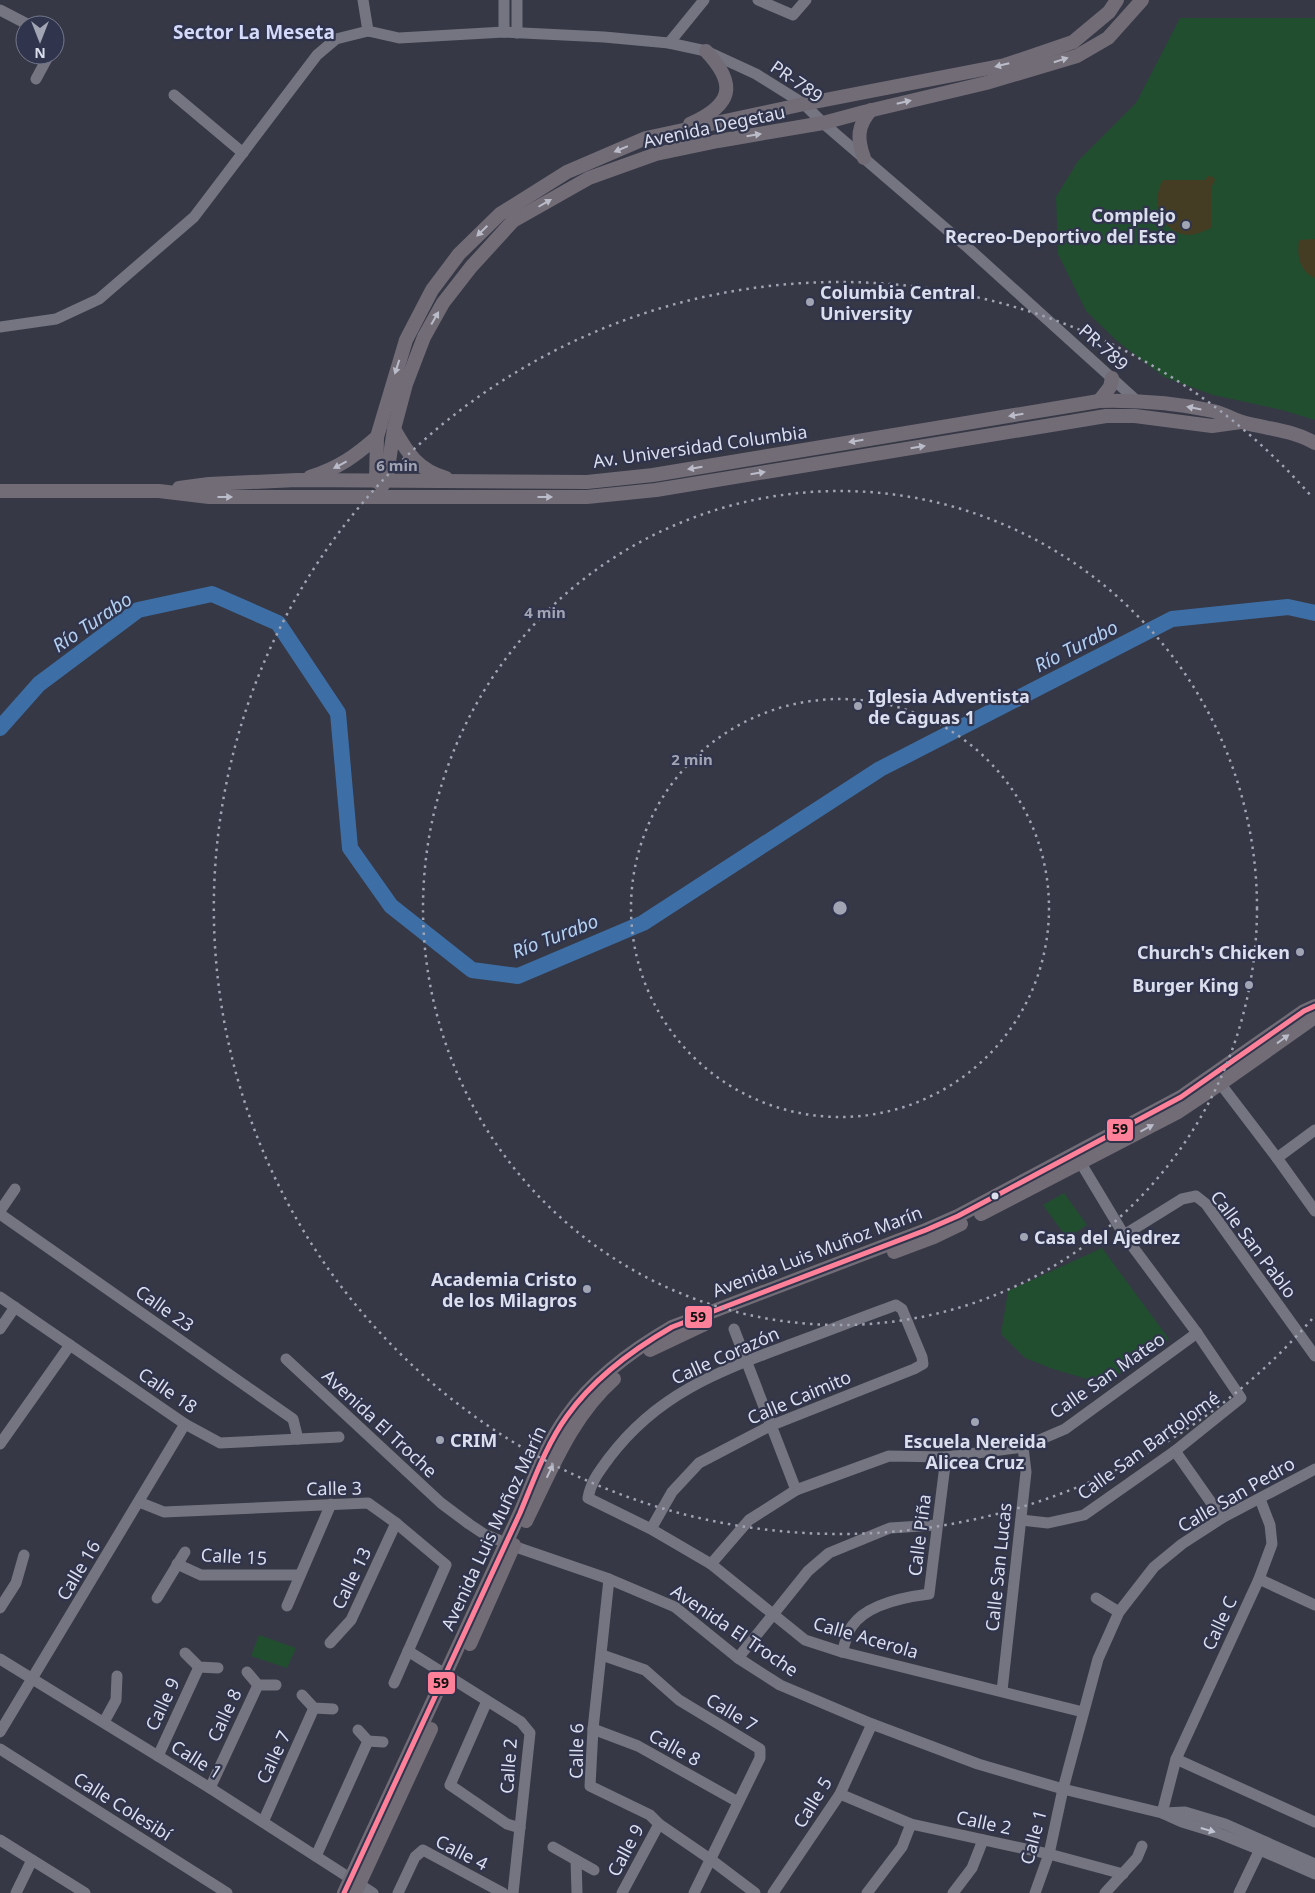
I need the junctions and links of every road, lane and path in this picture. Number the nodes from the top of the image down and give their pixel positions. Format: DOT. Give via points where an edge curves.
graph roads {
  1 [pos="362,0"];
  2 [pos="504,0"];
  3 [pos="517,0"];
  4 [pos="704,0"];
  5 [pos="758,0"];
  6 [pos="806,0"];
  7 [pos="1117,0"];
  8 [pos="1142,0"];
  9 [pos="0,10"];
  10 [pos="15,18"];
  11 [pos="368,30"];
  12 [pos="504,32"];
  13 [pos="517,33"];
  14 [pos="669,43"];
  15 [pos="706,51"];
  16 [pos="44,65"];
  17 [pos="36,79"];
  18 [pos="174,95"];
  19 [pos="804,104"];
  20 [pos="871,110"];
  21 [pos="823,123"];
  22 [pos="667,134"];
  23 [pos="243,153"];
  24 [pos="864,158"];
  25 [pos="0,327"];
  26 [pos="1112,378"];
  27 [pos="1136,400"];
  28 [pos="1100,401"];
  29 [pos="1241,422"];
  30 [pos="1194,423"];
  31 [pos="394,429"];
  32 [pos="1020,430"];
  33 [pos="896,435"];
  34 [pos="377,437"];
  35 [pos="1315,443"];
  36 [pos="899,450"];
  37 [pos="297,480"];
  38 [pos="381,482"];
  39 [pos="459,482"];
  40 [pos="0,491"];
  41 [pos="159,491"];
  42 [pos="265,497"];
  43 [pos="520,497"];
  44 [pos="1315,1006"];
  45 [pos="1315,1017"];
  46 [pos="1217,1079"];
  47 [pos="1315,1130"];
  48 [pos="1078,1158"];
  49 [pos="1277,1158"];
  50 [pos="15,1189"];
  51 [pos="1315,1211"];
  52 [pos="0,1213"];
  53 [pos="1124,1235"];
  54 [pos="0,1297"];
  55 [pos="15,1307"];
  56 [pos="890,1307"];
  57 [pos="734,1329"];
  58 [pos="0,1330"];
  59 [pos="1197,1333"];
  60 [pos="70,1345"];
  61 [pos="1315,1356"];
  62 [pos="286,1359"];
  63 [pos="746,1361"];
  64 [pos="184,1424"];
  65 [pos="770,1426"];
  66 [pos="339,1437"];
  67 [pos="298,1439"];
  68 [pos="0,1444"];
  69 [pos="1023,1448"];
  70 [pos="1175,1450"];
  71 [pos="946,1457"];
  72 [pos="1315,1469"];
  73 [pos="796,1490"];
  74 [pos="588,1498"];
  75 [pos="1260,1499"];
  76 [pos="139,1502"];
  77 [pos="331,1504"];
  78 [pos="1222,1518"];
  79 [pos="1021,1520"];
  80 [pos="396,1523"];
  81 [pos="937,1525"];
  82 [pos="651,1529"];
  83 [pos="509,1544"];
  84 [pos="185,1552"];
  85 [pos="24,1555"];
  86 [pos="177,1564"];
  87 [pos="711,1564"];
  88 [pos="300,1575"];
  89 [pos="609,1579"];
  90 [pos="1259,1580"];
  91 [pos="157,1598"];
  92 [pos="1096,1598"];
  93 [pos="1315,1605"];
  94 [pos="287,1606"];
  95 [pos="0,1608"];
  96 [pos="1119,1612"];
  97 [pos="772,1614"];
  98 [pos="330,1643"];
  99 [pos="408,1651"];
  100 [pos="842,1652"];
  101 [pos="185,1653"];
  102 [pos="602,1655"];
  103 [pos="738,1658"];
  104 [pos="0,1659"];
  105 [pos="199,1667"];
  106 [pos="218,1668"];
  107 [pos="247,1672"];
  108 [pos="117,1676"];
  109 [pos="449,1677"];
  110 [pos="33,1679"];
  111 [pos="394,1683"];
  112 [pos="258,1684"];
  113 [pos="276,1685"];
  114 [pos="1002,1691"];
  115 [pos="302,1695"];
  116 [pos="487,1701"];
  117 [pos="314,1708"];
  118 [pos="333,1709"];
  119 [pos="1083,1712"];
  120 [pos="104,1722"];
  121 [pos="872,1724"];
  122 [pos="593,1729"];
  123 [pos="358,1730"];
  124 [pos="0,1732"];
  125 [pos="368,1741"];
  126 [pos="383,1742"];
  127 [pos="0,1749"];
  128 [pos="158,1756"];
  129 [pos="1176,1759"];
  130 [pos="210,1788"];
  131 [pos="1063,1789"];
  132 [pos="840,1794"];
  133 [pos="738,1802"];
  134 [pos="1162,1813"];
  135 [pos="263,1822"];
  136 [pos="1315,1822"];
  137 [pos="659,1824"];
  138 [pos="911,1824"];
  139 [pos="520,1828"];
  140 [pos="0,1840"];
  141 [pos="983,1840"];
  142 [pos="1262,1845"];
  143 [pos="553,1846"];
  144 [pos="1142,1846"];
  145 [pos="1049,1854"];
  146 [pos="316,1856"];
  147 [pos="710,1859"];
  148 [pos="32,1860"];
  149 [pos="576,1860"];
  150 [pos="1315,1864"];
  151 [pos="594,1870"];
  152 [pos="1123,1874"];
  153 [pos="1315,1874"];
  154 [pos="355,1885"];
  155 [pos="16,1893"];
  156 [pos="85,1893"];
  157 [pos="227,1893"];
  158 [pos="344,1893"];
  159 [pos="373,1893"];
  160 [pos="398,1893"];
  161 [pos="503,1893"];
  162 [pos="513,1893"];
  163 [pos="577,1893"];
  164 [pos="622,1893"];
  165 [pos="694,1893"];
  166 [pos="755,1893"];
  167 [pos="773,1893"];
  168 [pos="867,1893"];
  169 [pos="953,1893"];
  170 [pos="1035,1893"];
  171 [pos="1105,1893"];
  172 [pos="1239,1893"];
  1 -- 11 [label="street"];
  2 -- 12 [label="street"];
  3 -- 13 [label="street"];
  4 -- 14 [label="street"];
  5 -- 6 [label="street" via="793,14"];
  7 -- 19 [label="main road, Avenida Degetau, one-way" via="1109,12 1073,42 1005,65"];
  20 -- 8 [label="main road, Avenida Degetau, one-way" via="986,83 1077,56 1108,38"];
  9 -- 10 [label="street"];
  11 -- 12 [label="street, PR-789 / PR-789" via="399,38"];
  11 -- 23 [label="street" via="336,39 317,55"];
  12 -- 13 [label="street, PR-789 / PR-789"];
  13 -- 14 [label="street, PR-789 / PR-789"];
  14 -- 15 [label="street, PR-789 / PR-789"];
  15 -- 19 [label="street, PR-789 / PR-789" via="756,74"];
  15 -- 22 [label="main road" via="727,80 722,101 705,117"];
  16 -- 17 [label="street"];
  18 -- 23 [label="street"];
  19 -- 21 [label="street, PR-789 / PR-789"];
  19 -- 22 [label="main road, Avenida Degetau"];
  20 -- 21 [label="main road, Avenida Degetau"];
  20 -- 24 [label="main road" via="858,133"];
  21 -- 24 [label="street, PR-789 / PR-789"];
  31 -- 21 [label="main road, Avenida Degetau, one-way" via="406,384 424,337 438,312 471,267 513,221 589,178 656,154"];
  22 -- 34 [label="main road, Avenida Degetau, one-way" via="646,138 567,172 500,214 459,254 432,290 406,340"];
  23 -- 25 [label="street" via="194,217 99,299 56,318"];
  24 -- 26 [label="street, PR-789 / PR-789"];
  26 -- 27 [label="street, PR-789 / PR-789"];
  26 -- 28 [label="main road"];
  27 -- 28 [label="main road, Av. Universidad Columbia"];
  29 -- 27 [label="main road, Av. Universidad Columbia, one-way" via="1216,412"];
  27 -- 30 [label="main road" via="1149,410"];
  27 -- 32 [label="main road" via="1118,409 1044,421"];
  28 -- 33 [label="main road, Av. Universidad Columbia, one-way"];
  29 -- 30 [label="main road, Av. Universidad Columbia" via="1212,426"];
  29 -- 35 [label="main road, Av. Universidad Columbia" via="1302,436"];
  30 -- 32 [label="main road, Av. Universidad Columbia" via="1106,416"];
  31 -- 38 [label="main road, Avenida Degetau"];
  31 -- 39 [label="main road" via="414,462 436,475"];
  36 -- 32 [label="main road, Av. Universidad Columbia, one-way"];
  33 -- 36 [label="main road"];
  33 -- 39 [label="main road, Av. Universidad Columbia, one-way" via="654,475 587,482"];
  34 -- 37 [label="main road, one-way" via="353,458 326,472"];
  34 -- 38 [label="main road, Avenida Degetau"];
  43 -- 36 [label="main road, Av. Universidad Columbia, one-way" via="587,497 656,490"];
  37 -- 38 [label="main road, Av. Universidad Columbia"];
  37 -- 41 [label="main road, Av. Universidad Columbia" via="209,484"];
  38 -- 39 [label="main road, Av. Universidad Columbia"];
  38 -- 42 [label="main road" via="358,489 276,491"];
  38 -- 43 [label="main road" via="410,490 495,491"];
  40 -- 41 [label="main road, Av. Universidad Columbia"];
  41 -- 42 [label="main road, Av. Universidad Columbia, one-way" via="209,497"];
  42 -- 43 [label="main road, Av. Universidad Columbia"];
  44 -- 46 [label="main road, Avenida Luis Muñoz Marín" via="1304,1011"];
  46 -- 45 [label="main road, Avenida Luis Muñoz Marín, one-way"];
  46 -- 48 [label="main road, Avenida Luis Muñoz Marín" via="1178,1112"];
  46 -- 49 [label="street"];
  47 -- 49 [label="street"];
  48 -- 53 [label="street, Calle San Bartolomé"];
  48 -- 83 [label="main road, Avenida Luis Muñoz Marín" via="942,1234 910,1241 728,1315 663,1337 608,1384 586,1410 567,1436"];
  49 -- 51 [label="street"];
  50 -- 52 [label="street"];
  52 -- 67 [label="street, Calle 23" via="293,1419"];
  53 -- 59 [label="street, Calle San Bartolomé"];
  53 -- 61 [label="street, Calle San Pablo" via="1182,1200 1196,1196 1206,1204"];
  54 -- 55 [label="street, Calle 18"];
  55 -- 58 [label="street"];
  55 -- 60 [label="street, Calle 18"];
  56 -- 63 [label="street, Calle Corazón"];
  56 -- 65 [label="street, Calle Caimito" via="896,1305 902,1309 923,1364"];
  57 -- 63 [label="street"];
  59 -- 69 [label="street, Calle San Mateo" via="1065,1429"];
  59 -- 70 [label="street, Calle San Bartolomé" via="1241,1398"];
  60 -- 64 [label="street, Calle 18"];
  60 -- 68 [label="street"];
  62 -- 83 [label="street, Avenida El Troche" via="441,1503 469,1524"];
  63 -- 65 [label="street"];
  63 -- 74 [label="street, Calle Corazón" via="691,1386 657,1409 624,1438 590,1484"];
  64 -- 67 [label="street, Calle 18" via="220,1444"];
  64 -- 76 [label="street, Calle 16"];
  65 -- 73 [label="street"];
  65 -- 82 [label="street, Calle Caimito" via="700,1463 672,1492"];
  66 -- 67 [label="street, Calle 18"];
  69 -- 71 [label="street, Calle San Mateo"];
  69 -- 79 [label="street, Calle San Lucas" via="1026,1472"];
  70 -- 78 [label="street"];
  70 -- 79 [label="street, Calle San Bartolomé" via="1084,1515 1048,1523"];
  71 -- 73 [label="street, Calle San Mateo" via="889,1456"];
  71 -- 81 [label="street, Calle Piña"];
  72 -- 75 [label="street, Calle San Pedro"];
  73 -- 87 [label="street, Calle San Mateo" via="749,1520"];
  74 -- 82 [label="street, Calle Acerola"];
  75 -- 78 [label="street, Calle San Pedro"];
  75 -- 90 [label="street, Calle C" via="1270,1525 1272,1544"];
  76 -- 77 [label="street, Calle 3" via="164,1512"];
  76 -- 110 [label="street, Calle 16"];
  77 -- 80 [label="street, Calle 3" via="368,1503"];
  77 -- 88 [label="street"];
  78 -- 96 [label="street, Calle San Pedro" via="1154,1567"];
  79 -- 114 [label="street, Calle San Lucas"];
  80 -- 98 [label="street, Calle 13" via="351,1620"];
  80 -- 99 [label="street, Calle 3" via="446,1565"];
  81 -- 97 [label="street" via="890,1528 829,1553 808,1571"];
  81 -- 100 [label="street, Calle Piña" via="930,1594 904,1597 867,1612 852,1626"];
  82 -- 87 [label="street, Calle Acerola"];
  83 -- 89 [label="street, Avenida El Troche"];
  83 -- 109 [label="main road, Avenida Luis Muñoz Marín"];
  84 -- 86 [label="street"];
  85 -- 95 [label="street" via="16,1583"];
  86 -- 88 [label="street, Calle 15" via="200,1575"];
  86 -- 91 [label="street, Calle 15"];
  87 -- 97 [label="street, Calle Acerola"];
  88 -- 94 [label="street"];
  89 -- 102 [label="street, Calle 6"];
  89 -- 103 [label="street, Avenida El Troche" via="675,1607"];
  90 -- 93 [label="street"];
  90 -- 129 [label="street, Calle C"];
  92 -- 96 [label="street"];
  96 -- 119 [label="street, Calle San Pedro" via="1098,1659"];
  97 -- 100 [label="street, Calle Acerola" via="805,1640"];
  97 -- 103 [label="street"];
  99 -- 109 [label="street, Calle 2"];
  99 -- 111 [label="street"];
  100 -- 114 [label="street, Calle Acerola"];
  101 -- 105 [label="street"];
  102 -- 122 [label="street, Calle 6"];
  102 -- 133 [label="street, Calle 7" via="645,1670 679,1700 760,1749 760,1758"];
  103 -- 121 [label="street, Avenida El Troche" via="780,1685"];
  104 -- 110 [label="street, Calle 1"];
  105 -- 106 [label="street"];
  105 -- 128 [label="street, Calle 9"];
  107 -- 112 [label="street"];
  108 -- 120 [label="street" via="116,1700"];
  109 -- 116 [label="street, Calle 2"];
  109 -- 154 [label="main road, Avenida Luis Muñoz Marín"];
  110 -- 120 [label="street, Calle 1"];
  110 -- 124 [label="street, Calle 16"];
  112 -- 113 [label="street"];
  112 -- 130 [label="street, Calle 8"];
  114 -- 119 [label="street, Calle Acerola"];
  115 -- 117 [label="street"];
  116 -- 139 [label="street, Calle 2" via="520,1722 530,1733"];
  116 -- 139 [label="street" via="450,1785 507,1824"];
  117 -- 118 [label="street"];
  117 -- 135 [label="street, Calle 7"];
  119 -- 131 [label="street, Calle San Pedro"];
  120 -- 128 [label="street, Calle 1"];
  121 -- 131 [label="street, Avenida El Troche" via="978,1764"];
  121 -- 132 [label="street, Calle 5"];
  122 -- 133 [label="street, Calle 8" via="638,1746"];
  122 -- 137 [label="street, Calle 6" via="590,1786 650,1815"];
  123 -- 125 [label="street"];
  125 -- 126 [label="street"];
  125 -- 146 [label="street"];
  127 -- 157 [label="street, Calle Colesibí"];
  128 -- 130 [label="street, Calle 1"];
  129 -- 134 [label="street, Calle C"];
  129 -- 136 [label="street"];
  130 -- 135 [label="street, Calle 1"];
  131 -- 134 [label="street, Avenida El Troche"];
  131 -- 145 [label="street, Calle 1"];
  132 -- 138 [label="street, Calle 2"];
  132 -- 167 [label="street, Calle 5"];
  133 -- 147 [label="street, Calle 7"];
  134 -- 142 [label="street, Avenida El Troche" via="1185,1812 1225,1824"];
  135 -- 146 [label="street, Calle 1"];
  137 -- 147 [label="street, Calle 6"];
  137 -- 164 [label="street, Calle 9"];
  138 -- 141 [label="street, Calle 2"];
  138 -- 168 [label="street" via="902,1847"];
  139 -- 162 [label="street, Calle 2"];
  140 -- 148 [label="street"];
  141 -- 145 [label="street, Calle 2"];
  141 -- 169 [label="street" via="972,1868"];
  142 -- 150 [label="street, Avenida El Troche"];
  142 -- 153 [label="street, Avenida El Troche"];
  142 -- 172 [label="street"];
  143 -- 149 [label="street"];
  144 -- 152 [label="street" via="1137,1858"];
  145 -- 152 [label="street, Calle 2"];
  145 -- 170 [label="street, Calle 1"];
  146 -- 154 [label="street, Calle 1"];
  147 -- 165 [label="street, Calle 7"];
  147 -- 166 [label="street, Calle 6"];
  148 -- 155 [label="street"];
  148 -- 156 [label="street"];
  149 -- 151 [label="street"];
  149 -- 163 [label="street"];
  152 -- 171 [label="street"];
  154 -- 158 [label="main road, Avenida Luis Muñoz Marín"];
  154 -- 159 [label="street, Calle 1"];
  160 -- 161 [label="street, Calle 4" via="415,1857 423,1850"];
}
